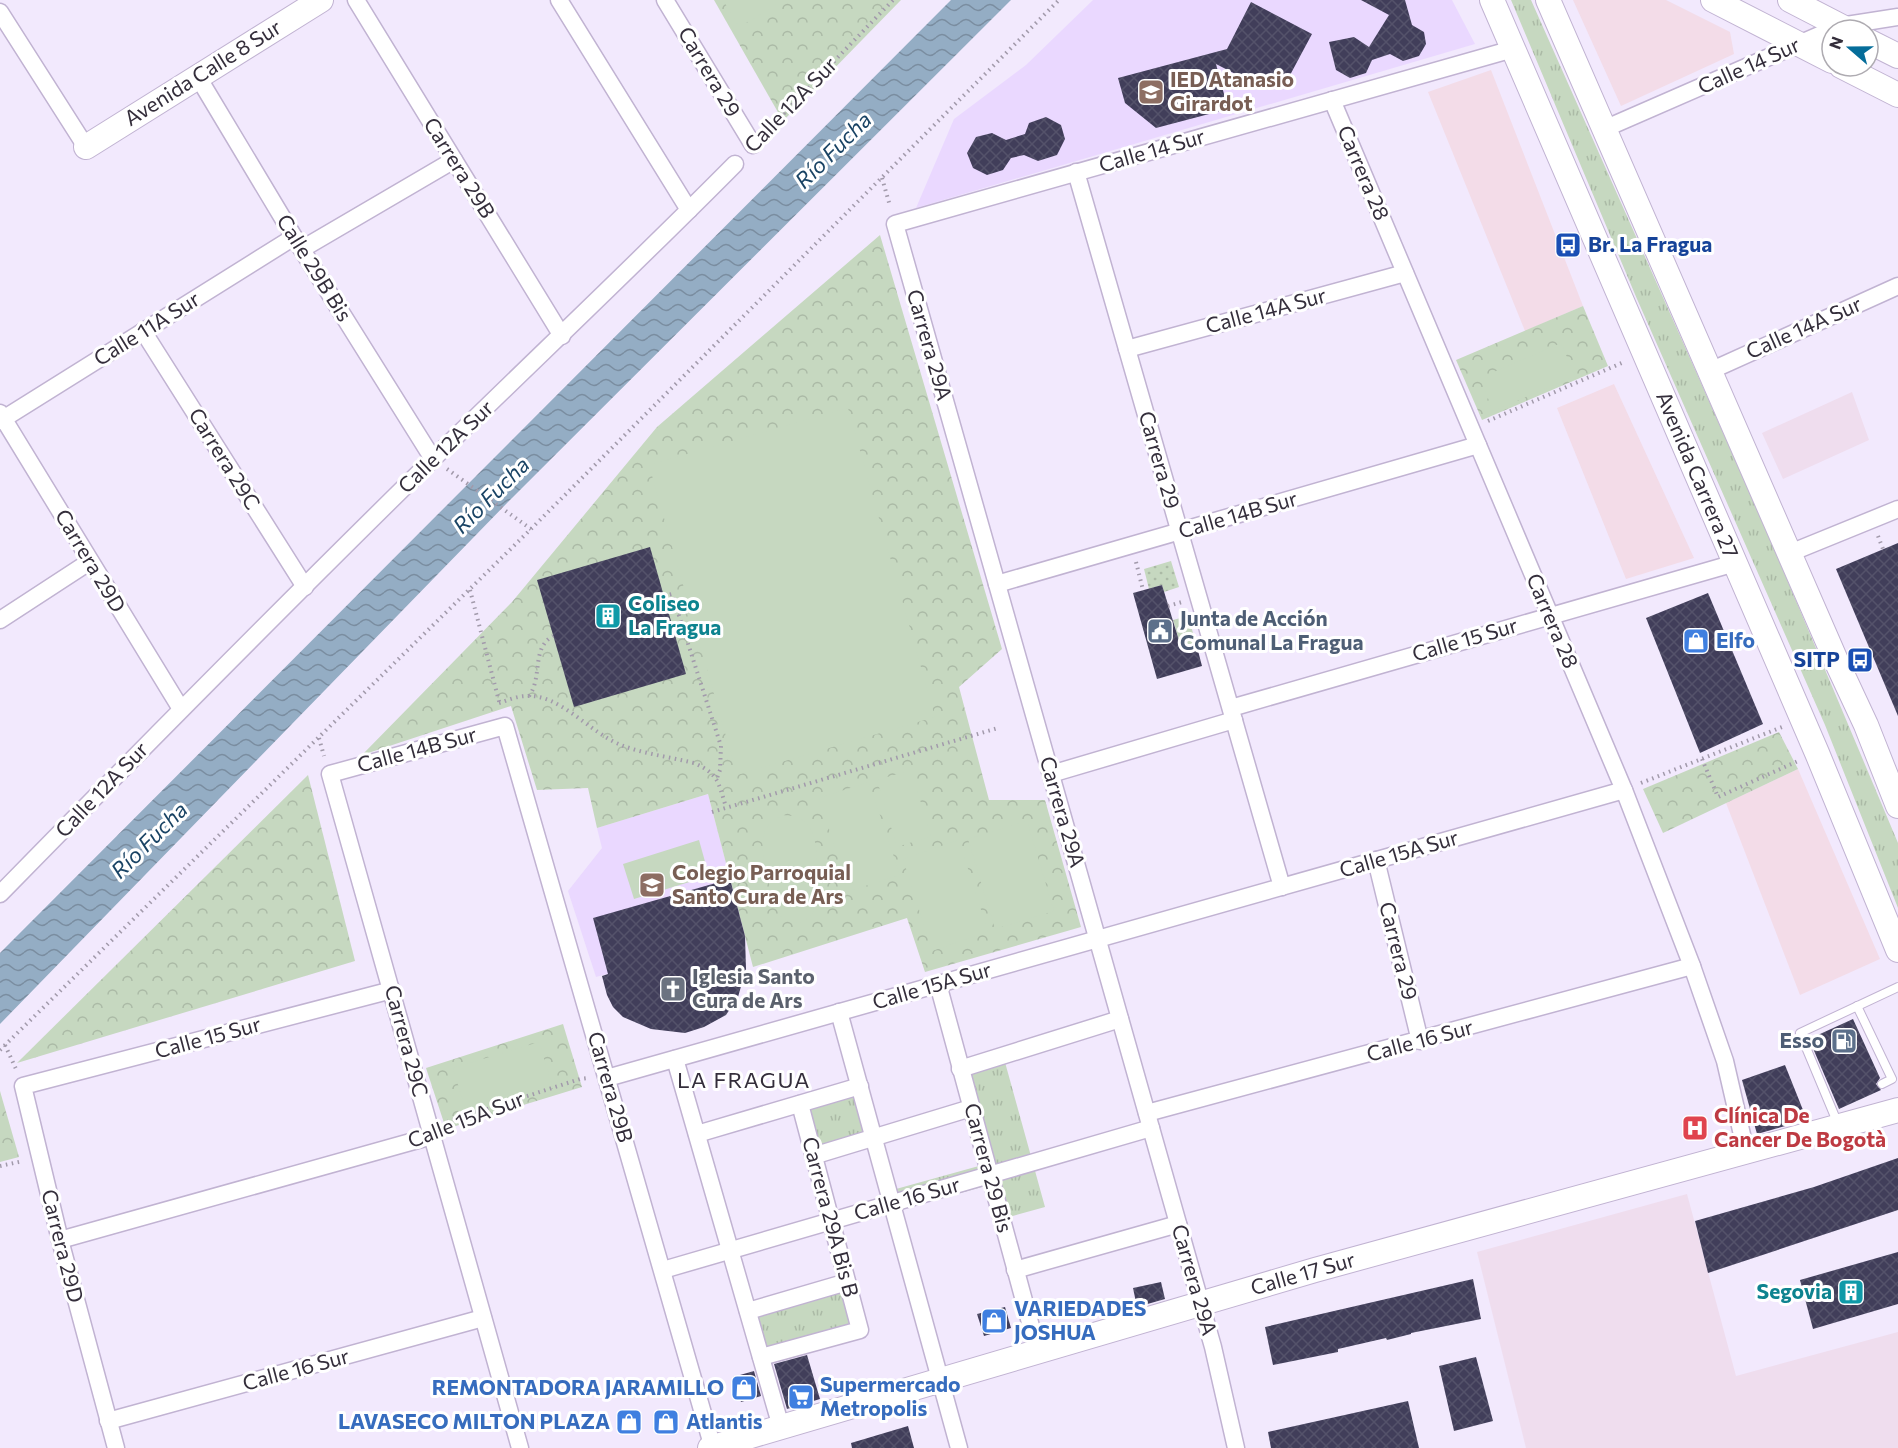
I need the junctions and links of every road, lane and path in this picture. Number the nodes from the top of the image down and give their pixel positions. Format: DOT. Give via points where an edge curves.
graph roads {
  1 [pos="321,0"];
  2 [pos="356,0"];
  3 [pos="559,0"];
  4 [pos="665,0"];
  5 [pos="893,0"];
  6 [pos="1059,0"];
  7 [pos="1492,0"];
  8 [pos="1548,0"];
  9 [pos="1713,0"];
  10 [pos="1790,0"];
  11 [pos="0,12"];
  12 [pos="1898,17"];
  13 [pos="1825,18"];
  14 [pos="1880,21"];
  15 [pos="1820,36"];
  16 [pos="1798,44"];
  17 [pos="1880,47"];
  18 [pos="1513,49"];
  19 [pos="1820,55"];
  20 [pos="1898,57"];
  21 [pos="198,77"];
  22 [pos="1865,78"];
  23 [pos="1898,95"];
  24 [pos="1332,100"];
  25 [pos="1604,129"];
  26 [pos="753,145"];
  27 [pos="86,147"];
  28 [pos="454,160"];
  29 [pos="735,164"];
  30 [pos="1076,172"];
  31 [pos="882,178"];
  32 [pos="689,210"];
  33 [pos="895,224"];
  34 [pos="298,243"];
  35 [pos="1406,273"];
  36 [pos="1898,286"];
  37 [pos="143,331"];
  38 [pos="562,336"];
  39 [pos="1127,349"];
  40 [pos="1644,353"];
  41 [pos="1710,371"];
  42 [pos="1,417"];
  43 [pos="1475,438"];
  44 [pos="433,459"];
  45 [pos="468,484"];
  46 [pos="1898,509"];
  47 [pos="531,529"];
  48 [pos="1180,532"];
  49 [pos="1878,536"];
  50 [pos="1883,549"];
  51 [pos="1790,553"];
  52 [pos="89,562"];
  53 [pos="1136,562"];
  54 [pos="1735,563"];
  55 [pos="997,584"];
  56 [pos="305,587"];
  57 [pos="470,590"];
  58 [pos="1143,590"];
  59 [pos="664,596"];
  60 [pos="1184,602"];
  61 [pos="1168,606"];
  62 [pos="1550,616"];
  63 [pos="0,620"];
  64 [pos="553,636"];
  65 [pos="529,696"];
  66 [pos="500,703"];
  67 [pos="181,709"];
  68 [pos="1232,714"];
  69 [pos="1802,719"];
  70 [pos="505,726"];
  71 [pos="998,728"];
  72 [pos="1817,753"];
  73 [pos="1702,759"];
  74 [pos="330,774"];
  75 [pos="1051,774"];
  76 [pos="717,778"];
  77 [pos="1624,790"];
  78 [pos="1898,806"];
  79 [pos="726,807"];
  80 [pos="712,812"];
  81 [pos="1376,861"];
  82 [pos="1282,887"];
  83 [pos="0,894"];
  84 [pos="1098,939"];
  85 [pos="1898,951"];
  86 [pos="1692,966"];
  87 [pos="938,984"];
  88 [pos="1898,987"];
  89 [pos="392,990"];
  90 [pos="1857,1006"];
  91 [pos="839,1012"];
  92 [pos="1120,1018"];
  93 [pos="1420,1041"];
  94 [pos="5,1044"];
  95 [pos="0,1050"];
  96 [pos="675,1059"];
  97 [pos="960,1069"];
  98 [pos="607,1078"];
  99 [pos="1882,1084"];
  100 [pos="23,1086"];
  101 [pos="860,1086"];
  102 [pos="800,1104"];
  103 [pos="971,1108"];
  104 [pos="1898,1110"];
  105 [pos="1836,1113"];
  106 [pos="1149,1121"];
  107 [pos="697,1134"];
  108 [pos="432,1136"];
  109 [pos="874,1138"];
  110 [pos="1746,1152"];
  111 [pos="813,1156"];
  112 [pos="990,1175"];
  113 [pos="892,1203"];
  114 [pos="831,1221"];
  115 [pos="1178,1224"];
  116 [pos="60,1240"];
  117 [pos="730,1250"];
  118 [pos="663,1270"];
  119 [pos="1016,1270"];
  120 [pos="847,1282"];
  121 [pos="1201,1304"];
  122 [pos="748,1311"];
  123 [pos="483,1318"];
  124 [pos="1038,1352"];
  125 [pos="761,1357"];
  126 [pos="942,1380"];
  127 [pos="108,1421"];
  128 [pos="781,1427"];
  129 [pos="116,1448"];
  130 [pos="520,1448"];
  131 [pos="712,1448"];
  132 [pos="959,1448"];
  133 [pos="1236,1448"];
  1 -- 21 [label="main road, Avenida Calle 8 Sur"];
  2 -- 28 [label="street, Carrera 29B"];
  3 -- 32 [label="street"];
  4 -- 26 [label="street, Carrera 29"];
  5 -- 26 [label="path, Calle 12A Sur"];
  6 -- 31 [label="path"];
  7 -- 18 [label="main road, Avenida Carrera 27"];
  8 -- 25 [label="main road"];
  9 -- 16 [label="main road"];
  10 -- 13 [label="main road"];
  11 -- 27 [label="street"];
  12 -- 14 [label="street, Calle 14 Sur"];
  15 -- 16 [label="street, Calle 14 Sur"];
  16 -- 19 [label="main road"];
  16 -- 25 [label="street, Calle 14 Sur"];
  17 -- 20 [label="main road"];
  18 -- 24 [label="street, Calle 14 Sur"];
  18 -- 40 [label="main road, Avenida Carrera 27"];
  21 -- 27 [label="main road, Avenida Calle 8 Sur"];
  21 -- 34 [label="street, Calle 29B Bis"];
  22 -- 23 [label="main road"];
  24 -- 30 [label="street, Calle 14 Sur"];
  24 -- 35 [label="street, Carrera 28"];
  25 -- 41 [label="main road"];
  28 -- 34 [label="street, Calle 11A Sur"];
  28 -- 38 [label="street, Carrera 29B"];
  29 -- 32 [label="street, Calle 12A Sur"];
  30 -- 33 [label="street, Calle 14 Sur"];
  30 -- 39 [label="street, Carrera 29"];
  31 -- 33 [label="path"];
  31 -- 47 [label="path"];
  32 -- 38 [label="street, Calle 12A Sur"];
  33 -- 55 [label="street, Carrera 29A"];
  34 -- 37 [label="street, Calle 11A Sur"];
  34 -- 44 [label="street, Calle 29B Bis"];
  35 -- 39 [label="street, Calle 14A Sur"];
  35 -- 43 [label="street, Carrera 28"];
  36 -- 41 [label="street, Calle 14A Sur"];
  37 -- 42 [label="street, Calle 11A Sur"];
  37 -- 56 [label="street, Carrera 29C"];
  38 -- 44 [label="street, Calle 12A Sur"];
  39 -- 48 [label="street, Carrera 29"];
  40 -- 43 [label="path"];
  40 -- 54 [label="main road, Avenida Carrera 27"];
  41 -- 51 [label="main road"];
  42 -- 52 [label="street, Carrera 29D"];
  43 -- 48 [label="street, Calle 14B Sur"];
  43 -- 62 [label="street, Carrera 28"];
  44 -- 56 [label="street, Calle 12A Sur"];
  45 -- 47 [label="path"];
  46 -- 51 [label="street"];
  47 -- 57 [label="path"];
  48 -- 55 [label="street, Calle 14B Sur"];
  48 -- 68 [label="street, Carrera 29"];
  49 -- 50 [label="path"];
  51 -- 78 [label="main road"];
  52 -- 63 [label="street"];
  52 -- 67 [label="street, Carrera 29D"];
  53 -- 58 [label="path"];
  54 -- 62 [label="street, Calle 15 Sur"];
  54 -- 69 [label="main road, Avenida Carrera 27"];
  55 -- 75 [label="street, Carrera 29A"];
  56 -- 67 [label="street, Calle 12A Sur"];
  57 -- 66 [label="path"];
  57 -- 94 [label="path"];
  59 -- 76 [label="path" via="672,594 721,746"];
  60 -- 61 [label="path"];
  62 -- 68 [label="street, Calle 15 Sur"];
  62 -- 77 [label="street, Carrera 28"];
  64 -- 65 [label="path" via="542,644 536,683"];
  65 -- 66 [label="path"];
  65 -- 76 [label="path" via="558,704 620,745 694,763"];
  66 -- 70 [label="path"];
  67 -- 83 [label="street, Calle 12A Sur"];
  68 -- 75 [label="street, Calle 15 Sur"];
  68 -- 82 [label="street, Carrera 29"];
  69 -- 72 [label="main road, Avenida Carrera 27"];
  69 -- 73 [label="path"];
  70 -- 74 [label="street, Calle 14B Sur"];
  70 -- 98 [label="street, Carrera 29B"];
  71 -- 79 [label="path"];
  72 -- 73 [label="path" via="1718,797"];
  72 -- 85 [label="main road, Avenida Carrera 27"];
  73 -- 77 [label="path"];
  74 -- 89 [label="street, Carrera 29C"];
  75 -- 84 [label="street, Carrera 29A"];
  76 -- 79 [label="path"];
  77 -- 81 [label="street, Calle 15A Sur"];
  77 -- 86 [label="street, Carrera 28"];
  79 -- 80 [label="path"];
  81 -- 82 [label="street, Calle 15A Sur"];
  81 -- 93 [label="street, Carrera 29"];
  82 -- 84 [label="street, Calle 15A Sur"];
  84 -- 87 [label="street, Calle 15A Sur"];
  84 -- 92 [label="street, Carrera 29A"];
  86 -- 93 [label="street, Calle 16 Sur"];
  86 -- 110 [label="street, Carrera 28" via="1725,1061"];
  87 -- 91 [label="street, Calle 15A Sur"];
  87 -- 97 [label="street, Carrera 29 Bis"];
  88 -- 90 [label="lane"];
  89 -- 100 [label="street, Calle 15 Sur"];
  89 -- 108 [label="street, Carrera 29C"];
  90 -- 99 [label="lane" via="1892,1079"];
  90 -- 105 [label="lane" via="1800,1033"];
  91 -- 96 [label="street, Calle 15A Sur"];
  91 -- 101 [label="street"];
  92 -- 97 [label="street"];
  92 -- 106 [label="street, Carrera 29A"];
  93 -- 106 [label="street, Calle 16 Sur"];
  94 -- 95 [label="path"];
  94 -- 100 [label="path"];
  96 -- 98 [label="street, Calle 15A Sur"];
  96 -- 107 [label="street"];
  97 -- 103 [label="street, Carrera 29 Bis"];
  98 -- 108 [label="path, Calle 15A Sur" via="580,1078 444,1123"];
  98 -- 118 [label="street, Carrera 29B"];
  100 -- 116 [label="street, Carrera 29D"];
  101 -- 102 [label="street"];
  101 -- 109 [label="street"];
  102 -- 107 [label="street"];
  102 -- 111 [label="street, Carrera 29A Bis B"];
  103 -- 109 [label="street"];
  103 -- 112 [label="street, Carrera 29 Bis"];
  104 -- 105 [label="main road, Calle 17 Sur"];
  105 -- 110 [label="main road, Calle 17 Sur"];
  106 -- 112 [label="street, Calle 16 Sur"];
  106 -- 115 [label="street, Carrera 29A"];
  107 -- 117 [label="street"];
  108 -- 116 [label="street, Calle 15A Sur"];
  108 -- 123 [label="street, Carrera 29C"];
  109 -- 111 [label="street"];
  109 -- 113 [label="street"];
  110 -- 121 [label="main road, Calle 17 Sur"];
  111 -- 114 [label="street, Carrera 29A Bis B"];
  112 -- 113 [label="street, Calle 16 Sur"];
  112 -- 119 [label="street, Carrera 29 Bis"];
  113 -- 114 [label="street, Calle 16 Sur"];
  113 -- 126 [label="street"];
  114 -- 117 [label="street, Calle 16 Sur"];
  114 -- 120 [label="street, Carrera 29A Bis B"];
  115 -- 119 [label="street"];
  115 -- 121 [label="street, Carrera 29A"];
  116 -- 127 [label="street, Carrera 29D"];
  117 -- 118 [label="street, Calle 16 Sur"];
  117 -- 122 [label="street"];
  118 -- 131 [label="street, Carrera 29B"];
  119 -- 124 [label="street, Carrera 29 Bis"];
  120 -- 122 [label="street"];
  120 -- 125 [label="street, Carrera 29A Bis B" via="860,1330"];
  121 -- 124 [label="main road, Calle 17 Sur"];
  121 -- 133 [label="street, Carrera 29A"];
  122 -- 125 [label="street"];
  123 -- 127 [label="street, Calle 16 Sur"];
  123 -- 130 [label="street, Carrera 29C"];
  124 -- 126 [label="main road, Calle 17 Sur"];
  125 -- 128 [label="street"];
  126 -- 128 [label="main road, Calle 17 Sur"];
  126 -- 132 [label="street"];
  127 -- 129 [label="street, Carrera 29D"];
  128 -- 131 [label="main road, Calle 17 Sur"];
}
